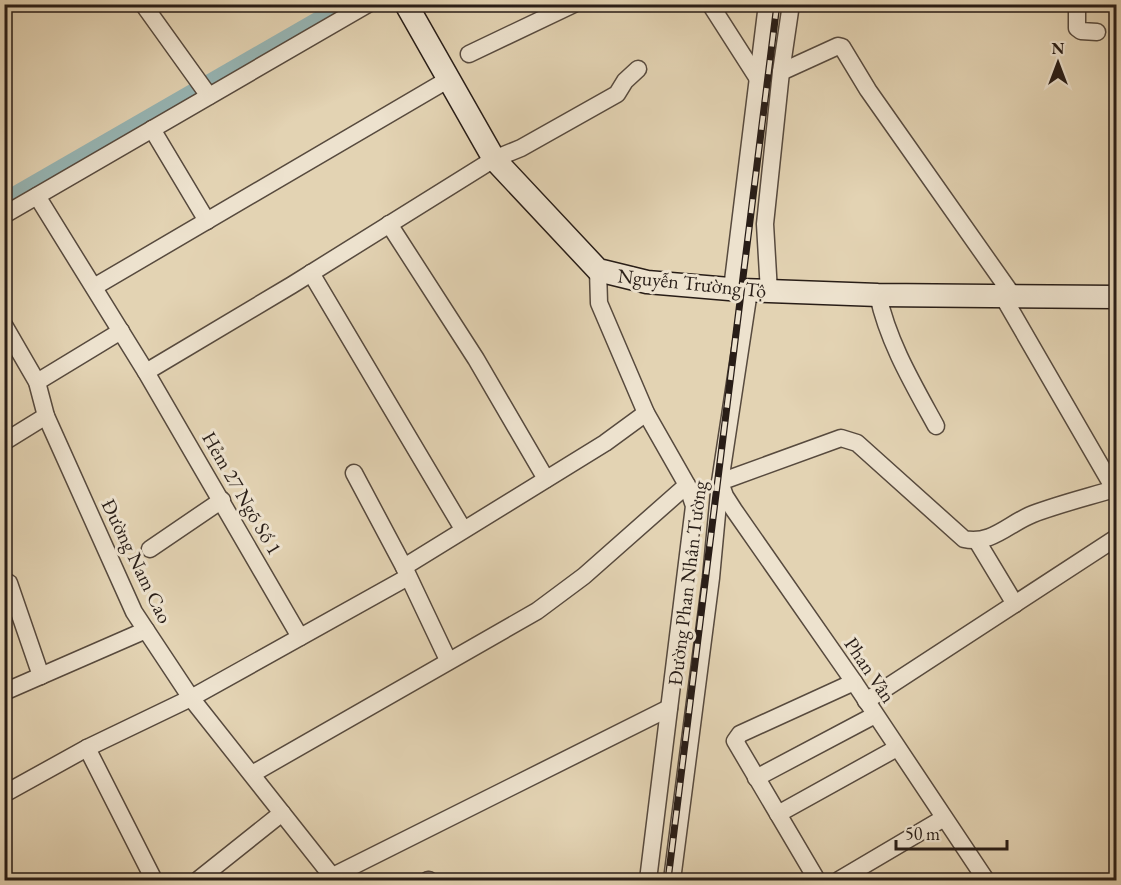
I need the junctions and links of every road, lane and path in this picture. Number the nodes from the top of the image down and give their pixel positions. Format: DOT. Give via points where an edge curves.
graph roads {
  1 [pos="143,4"];
  2 [pos="368,4"];
  3 [pos="406,4"];
  4 [pos="574,4"];
  5 [pos="710,4"];
  6 [pos="767,4"];
  7 [pos="791,4"];
  8 [pos="1077,4"];
  9 [pos="1097,32"];
  10 [pos="469,54"];
  11 [pos="638,69"];
  12 [pos="781,72"];
  13 [pos="449,79"];
  14 [pos="758,79"];
  15 [pos="209,96"];
  16 [pos="152,129"];
  17 [pos="494,159"];
  18 [pos="37,196"];
  19 [pos="4,215"];
  20 [pos="207,221"];
  21 [pos="388,224"];
  22 [pos="598,270"];
  23 [pos="311,273"];
  24 [pos="94,287"];
  25 [pos="750,290"];
  26 [pos="878,294"];
  27 [pos="1008,296"];
  28 [pos="1116,297"];
  29 [pos="4,325"];
  30 [pos="122,332"];
  31 [pos="146,372"];
  32 [pos="37,382"];
  33 [pos="646,413"];
  34 [pos="46,416"];
  35 [pos="936,426"];
  36 [pos="4,442"];
  37 [pos="354,473"];
  38 [pos="546,479"];
  39 [pos="720,482"];
  40 [pos="687,485"];
  41 [pos="1115,491"];
  42 [pos="222,500"];
  43 [pos="463,529"];
  44 [pos="1116,538"];
  45 [pos="977,541"];
  46 [pos="150,549"];
  47 [pos="406,572"];
  48 [pos="9,583"];
  49 [pos="1014,604"];
  50 [pos="146,630"];
  51 [pos="300,637"];
  52 [pos="448,660"];
  53 [pos="41,676"];
  54 [pos="854,682"];
  55 [pos="4,692"];
  56 [pos="191,698"];
  57 [pos="669,708"];
  58 [pos="870,708"];
  59 [pos="87,748"];
  60 [pos="897,748"];
  61 [pos="252,774"];
  62 [pos="756,778"];
  63 [pos="4,794"];
  64 [pos="282,813"];
  65 [pos="778,814"];
  66 [pos="944,818"];
  67 [pos="334,878"];
  68 [pos="154,880"];
  69 [pos="198,880"];
  70 [pos="648,880"];
  71 [pos="672,880"];
  72 [pos="817,880"];
  73 [pos="839,880"];
  74 [pos="986,880"];
  1 -- 15 [label="street"];
  2 -- 15 [label="street"];
  3 -- 13 [label="main road, Nguyễn Trường Tộ"];
  4 -- 10 [label="street"];
  5 -- 14 [label="street"];
  6 -- 14 [label="street"];
  7 -- 12 [label="street"];
  8 -- 9 [label="street" via="1077,28 1081,32"];
  11 -- 17 [label="street" via="617,94"];
  12 -- 25 [label="street" via="765,224"];
  12 -- 27 [label="street" via="842,47"];
  13 -- 17 [label="main road, Nguyễn Trường Tộ"];
  13 -- 20 [label="street"];
  14 -- 25 [label="street"];
  15 -- 16 [label="street"];
  16 -- 18 [label="street"];
  16 -- 20 [label="street"];
  17 -- 21 [label="street"];
  17 -- 22 [label="main road, Nguyễn Trường Tộ"];
  18 -- 19 [label="street"];
  18 -- 24 [label="street, Hẻm 27 Ngõ Số 1"];
  20 -- 24 [label="street"];
  21 -- 23 [label="street"];
  21 -- 38 [label="street" via="476,358"];
  22 -- 25 [label="main road, Nguyễn Trường Tộ" via="647,282"];
  22 -- 33 [label="street" via="599,303"];
  23 -- 31 [label="street"];
  23 -- 43 [label="street"];
  24 -- 30 [label="street, Hẻm 27 Ngõ Số 1"];
  25 -- 26 [label="main road, Nguyễn Trường Tộ"];
  25 -- 39 [label="street, Đường Phan Nhân Tường"];
  26 -- 27 [label="main road, Nguyễn Trường Tộ"];
  26 -- 35 [label="street" via="894,347"];
  27 -- 28 [label="main road, Nguyễn Trường Tộ"];
  27 -- 41 [label="street"];
  29 -- 32 [label="street, Đường Nam Cao"];
  30 -- 31 [label="street, Hẻm 27 Ngõ Số 1"];
  30 -- 32 [label="street"];
  31 -- 42 [label="street, Hẻm 27 Ngõ Số 1"];
  32 -- 34 [label="street, Đường Nam Cao"];
  33 -- 38 [label="street" via="605,444"];
  33 -- 40 [label="street"];
  34 -- 36 [label="street"];
  34 -- 50 [label="street, Đường Nam Cao" via="134,612"];
  37 -- 47 [label="street"];
  38 -- 43 [label="street"];
  39 -- 45 [label="street" via="846,438 964,539"];
  39 -- 54 [label="street, Phan Vân" via="734,510"];
  39 -- 71 [label="street, Đường Phan Nhân Tường"];
  40 -- 52 [label="street" via="584,576 537,611"];
  40 -- 57 [label="street" via="693,498 694,517"];
  41 -- 45 [label="street" via="1031,514 990,538"];
  42 -- 46 [label="street"];
  42 -- 51 [label="street, Hẻm 27 Ngõ Số 1"];
  43 -- 47 [label="street"];
  44 -- 49 [label="street"];
  45 -- 49 [label="street"];
  47 -- 51 [label="street"];
  47 -- 52 [label="street"];
  48 -- 53 [label="street"];
  49 -- 58 [label="street"];
  50 -- 53 [label="street"];
  50 -- 56 [label="street, Đường Nam Cao"];
  51 -- 56 [label="street"];
  52 -- 61 [label="street"];
  53 -- 55 [label="street"];
  54 -- 58 [label="street, Phan Vân"];
  54 -- 62 [label="street" via="737,736 737,746"];
  56 -- 59 [label="street"];
  56 -- 61 [label="street, Đường Nam Cao"];
  57 -- 67 [label="street"];
  57 -- 70 [label="street"];
  58 -- 60 [label="street, Phan Vân"];
  58 -- 62 [label="street"];
  59 -- 63 [label="street"];
  59 -- 68 [label="street"];
  60 -- 65 [label="street"];
  60 -- 66 [label="street, Phan Vân"];
  61 -- 64 [label="street, Đường Nam Cao"];
  62 -- 65 [label="street"];
  64 -- 67 [label="street, Đường Nam Cao"];
  64 -- 69 [label="street"];
  65 -- 72 [label="street"];
  66 -- 73 [label="street"];
  66 -- 74 [label="street, Phan Vân"];
}
